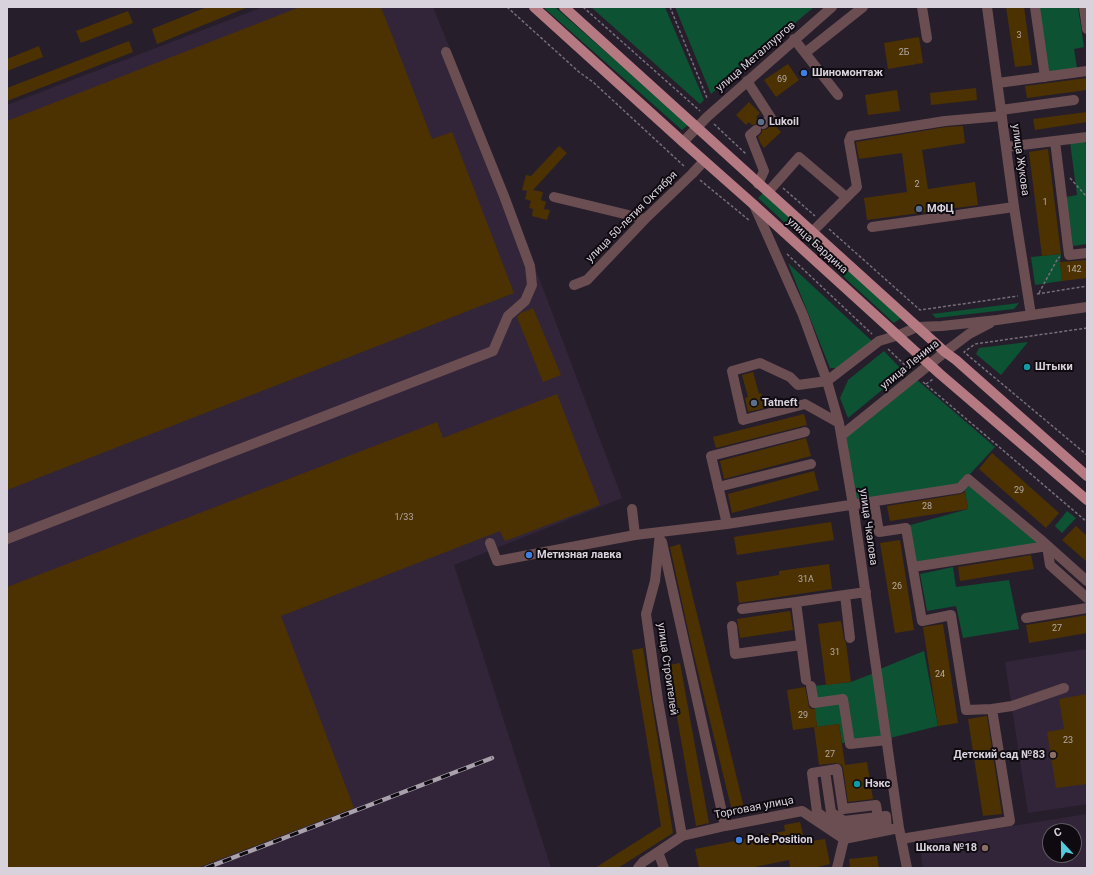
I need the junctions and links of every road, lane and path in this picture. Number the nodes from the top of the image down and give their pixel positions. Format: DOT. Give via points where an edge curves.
graph roads {
  1 [pos="507,7"];
  2 [pos="534,7"];
  3 [pos="564,7"];
  4 [pos="583,7"];
  5 [pos="670,7"];
  6 [pos="832,7"];
  7 [pos="863,7"];
  8 [pos="922,7"];
  9 [pos="987,7"];
  10 [pos="1035,7"];
  11 [pos="1084,7"];
  12 [pos="1087,29"];
  13 [pos="927,38"];
  14 [pos="794,39"];
  15 [pos="446,52"];
  16 [pos="805,53"];
  17 [pos="1087,71"];
  18 [pos="1044,77"];
  19 [pos="747,81"];
  20 [pos="998,83"];
  21 [pos="838,95"];
  22 [pos="707,98"];
  23 [pos="1074,100"];
  24 [pos="1001,113"];
  25 [pos="707,117"];
  26 [pos="697,127"];
  27 [pos="1087,137"];
  28 [pos="1055,141"];
  29 [pos="683,142"];
  30 [pos="1006,147"];
  31 [pos="747,155"];
  32 [pos="704,160"];
  33 [pos="1058,164"];
  34 [pos="692,174"];
  35 [pos="777,182"];
  36 [pos="758,184"];
  37 [pos="768,192"];
  38 [pos="554,197"];
  39 [pos="846,197"];
  40 [pos="1087,197"];
  41 [pos="753,204"];
  42 [pos="1014,207"];
  43 [pos="645,219"];
  44 [pos="822,222"];
  45 [pos="872,227"];
  46 [pos="812,232"];
  47 [pos="1087,253"];
  48 [pos="1069,255"];
  49 [pos="574,285"];
  50 [pos="1087,286"];
  51 [pos="1039,293"];
  52 [pos="1028,295"];
  53 [pos="1087,307"];
  54 [pos="1031,315"];
  55 [pos="997,320"];
  56 [pos="917,327"];
  57 [pos="1087,328"];
  58 [pos="899,335"];
  59 [pos="945,352"];
  60 [pos="930,364"];
  61 [pos="827,381"];
  62 [pos="840,423"];
  63 [pos="805,432"];
  64 [pos="842,435"];
  65 [pos="1087,455"];
  66 [pos="811,464"];
  67 [pos="1087,476"];
  68 [pos="718,487"];
  69 [pos="1087,500"];
  70 [pos="874,502"];
  71 [pos="853,505"];
  72 [pos="632,509"];
  73 [pos="727,524"];
  74 [pos="660,532"];
  75 [pos="635,535"];
  76 [pos="7,539"];
  77 [pos="490,543"];
  78 [pos="1047,546"];
  79 [pos="913,567"];
  80 [pos="1087,581"];
  81 [pos="866,592"];
  82 [pos="845,595"];
  83 [pos="1087,598"];
  84 [pos="796,602"];
  85 [pos="1087,608"];
  86 [pos="742,609"];
  87 [pos="1026,618"];
  88 [pos="732,626"];
  89 [pos="850,638"];
  90 [pos="801,645"];
  91 [pos="1064,688"];
  92 [pos="992,709"];
  93 [pos="887,740"];
  94 [pos="825,772"];
  95 [pos="725,826"];
  96 [pos="899,828"];
  97 [pos="888,830"];
  98 [pos="682,836"];
  99 [pos="844,839"];
  100 [pos="901,839"];
  101 [pos="658,852"];
  102 [pos="638,868"];
  103 [pos="664,868"];
  104 [pos="837,868"];
  105 [pos="907,868"];
  1 -- 34 [label="path"];
  2 -- 29 [label="main road, улица Бардина"];
  3 -- 26 [label="main road, улица Бардина"];
  4 -- 25 [label="path"];
  5 -- 22 [label="path"];
  6 -- 14 [label="street, улица Металлургов"];
  7 -- 16 [label="street"];
  8 -- 13 [label="street"];
  9 -- 20 [label="street, улица Жукова"];
  10 -- 18 [label="street"];
  11 -- 12 [label="street"];
  14 -- 16 [label="street"];
  14 -- 19 [label="street, улица Металлургов"];
  15 -- 76 [label="street" via="530,266 530,290 525,301 508,316 493,351"];
  16 -- 21 [label="street"];
  17 -- 18 [label="street"];
  18 -- 20 [label="street"];
  19 -- 25 [label="street, улица Металлургов"];
  19 -- 36 [label="street" via="770,118 750,135 764,171"];
  20 -- 24 [label="street, улица Жукова"];
  23 -- 24 [label="street"];
  24 -- 30 [label="street, улица Жукова"];
  24 -- 39 [label="street" via="851,136 849,141 856,187"];
  25 -- 26 [label="street, улица Металлургов"];
  25 -- 31 [label="path"];
  26 -- 29 [label="street, улица Металлургов"];
  26 -- 36 [label="main road, улица Бардина"];
  27 -- 28 [label="street"];
  28 -- 30 [label="street"];
  28 -- 33 [label="street"];
  29 -- 32 [label="main road, улица Бардина"];
  30 -- 42 [label="street, улица Жукова"];
  32 -- 34 [label="street, улица 50-летия Октября"];
  32 -- 41 [label="main road, улица Бардина"];
  33 -- 40 [label="path"];
  33 -- 48 [label="street"];
  34 -- 43 [label="street, улица 50-летия Октября"];
  35 -- 37 [label="street"];
  35 -- 39 [label="street" via="799,157"];
  35 -- 44 [label="path"];
  36 -- 37 [label="main road, улица Бардина"];
  37 -- 46 [label="main road, улица Бардина"];
  38 -- 43 [label="street"];
  39 -- 44 [label="street"];
  41 -- 58 [label="main road, улица Бардина"];
  41 -- 61 [label="street, улица Чкалова" via="803,315"];
  42 -- 45 [label="street"];
  42 -- 52 [label="street, улица Жукова"];
  43 -- 49 [label="street, улица 50-летия Октября" via="587,280"];
  44 -- 46 [label="street"];
  44 -- 52 [label="path" via="920,310"];
  46 -- 56 [label="main road, улица Бардина"];
  47 -- 48 [label="street"];
  48 -- 51 [label="path" via="1058,258"];
  50 -- 51 [label="path"];
  51 -- 52 [label="path"];
  52 -- 54 [label="street, улица Жукова"];
  53 -- 54 [label="street, улица Ленина"];
  54 -- 55 [label="street, улица Ленина"];
  55 -- 56 [label="street, улица Ленина"];
  55 -- 59 [label="street, улица Ленина" via="969,334"];
  56 -- 58 [label="street, улица Ленина"];
  56 -- 59 [label="main road, улица Бардина"];
  57 -- 65 [label="path" via="975,344 964,352"];
  58 -- 60 [label="main road, улица Бардина"];
  58 -- 61 [label="street, улица Ленина" via="879,340"];
  59 -- 60 [label="street, улица Ленина"];
  59 -- 67 [label="main road, улица Бардина"];
  60 -- 64 [label="street, улица Ленина"];
  60 -- 69 [label="main road, улица Бардина"];
  61 -- 62 [label="street, улица Чкалова"];
  61 -- 62 [label="street" via="798,385 790,377 760,363 732,371 743,420 805,404"];
  62 -- 64 [label="street, улица Чкалова"];
  63 -- 68 [label="street" via="711,456"];
  64 -- 71 [label="street, улица Чкалова"];
  66 -- 68 [label="street"];
  68 -- 73 [label="street"];
  70 -- 71 [label="street"];
  70 -- 78 [label="street" via="960,488 968,479"];
  70 -- 79 [label="street" via="879,532 906,528"];
  71 -- 73 [label="street"];
  71 -- 81 [label="street, улица Чкалова"];
  72 -- 75 [label="street"];
  73 -- 74 [label="street"];
  74 -- 75 [label="street"];
  74 -- 95 [label="street"];
  74 -- 98 [label="street, улица Строителей" via="655,581 646,614"];
  75 -- 77 [label="street" via="497,561"];
  78 -- 79 [label="street"];
  78 -- 80 [label="street"];
  78 -- 83 [label="street" via="1050,565"];
  79 -- 92 [label="street" via="922,620 951,615 966,710"];
  81 -- 82 [label="street"];
  81 -- 93 [label="street, улица Чкалова"];
  82 -- 84 [label="street"];
  82 -- 89 [label="street"];
  84 -- 86 [label="street"];
  84 -- 90 [label="street"];
  85 -- 87 [label="street"];
  88 -- 90 [label="street" via="735,654"];
  90 -- 93 [label="street" via="814,703 843,699 846,744"];
  91 -- 92 [label="street" via="1012,706"];
  92 -- 100 [label="street" via="1010,820"];
  93 -- 96 [label="street, улица Чкалова"];
  94 -- 97 [label="street" via="831,812 844,821 886,816"];
  95 -- 98 [label="street, Торговая улица"];
  95 -- 99 [label="street, Торговая улица" via="802,811"];
  96 -- 97 [label="street"];
  96 -- 100 [label="street, улица Чкалова"];
  97 -- 99 [label="street"];
  98 -- 101 [label="street, Торговая улица"];
  99 -- 104 [label="street"];
  100 -- 105 [label="street, улица Чкалова"];
  101 -- 102 [label="street, Торговая улица"];
  101 -- 103 [label="street"];
}
